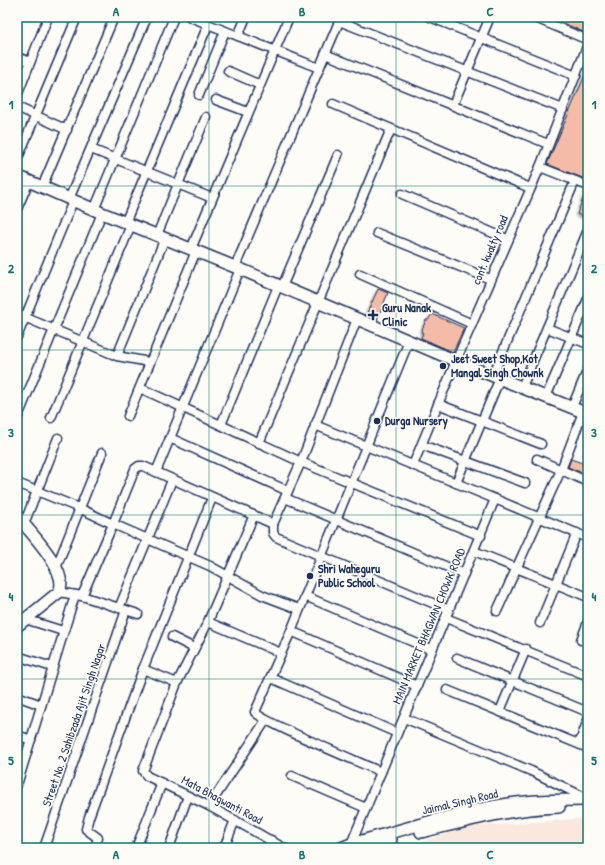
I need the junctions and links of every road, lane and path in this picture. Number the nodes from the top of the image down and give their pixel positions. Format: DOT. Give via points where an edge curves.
graph roads {
  1 [pos="48,17"];
  2 [pos="77,17"];
  3 [pos="114,17"];
  4 [pos="147,17"];
  5 [pos="174,17"];
  6 [pos="190,17"];
  7 [pos="246,17"];
  8 [pos="289,17"];
  9 [pos="430,17"];
  10 [pos="490,17"];
  11 [pos="533,17"];
  12 [pos="340,19"];
  13 [pos="205,21"];
  14 [pos="226,31"];
  15 [pos="238,36"];
  16 [pos="481,38"];
  17 [pos="588,40"];
  18 [pos="588,44"];
  19 [pos="275,50"];
  20 [pos="325,54"];
  21 [pos="17,57"];
  22 [pos="30,62"];
  23 [pos="319,68"];
  24 [pos="467,70"];
  25 [pos="228,71"];
  26 [pos="576,76"];
  27 [pos="260,85"];
  28 [pos="199,95"];
  29 [pos="17,96"];
  30 [pos="216,100"];
  31 [pos="333,104"];
  32 [pos="453,104"];
  33 [pos="17,107"];
  34 [pos="563,110"];
  35 [pos="248,112"];
  36 [pos="36,116"];
  37 [pos="206,117"];
  38 [pos="391,129"];
  39 [pos="67,130"];
  40 [pos="548,144"];
  41 [pos="91,149"];
  42 [pos="338,155"];
  43 [pos="116,159"];
  44 [pos="17,160"];
  45 [pos="540,167"];
  46 [pos="147,172"];
  47 [pos="17,176"];
  48 [pos="29,181"];
  49 [pos="575,181"];
  50 [pos="178,184"];
  51 [pos="588,186"];
  52 [pos="42,187"];
  53 [pos="530,188"];
  54 [pos="402,194"];
  55 [pos="212,198"];
  56 [pos="71,200"];
  57 [pos="17,209"];
  58 [pos="98,212"];
  59 [pos="128,224"];
  60 [pos="588,230"];
  61 [pos="377,233"];
  62 [pos="161,237"];
  63 [pos="508,239"];
  64 [pos="194,250"];
  65 [pos="238,268"];
  66 [pos="360,274"];
  67 [pos="490,279"];
  68 [pos="280,286"];
  69 [pos="588,299"];
  70 [pos="318,303"];
  71 [pos="17,314"];
  72 [pos="25,317"];
  73 [pos="357,319"];
  74 [pos="472,324"];
  75 [pos="547,328"];
  76 [pos="54,329"];
  77 [pos="17,337"];
  78 [pos="571,338"];
  79 [pos="82,341"];
  80 [pos="409,341"];
  81 [pos="588,344"];
  82 [pos="117,356"];
  83 [pos="456,361"];
  84 [pos="150,362"];
  85 [pos="588,368"];
  86 [pos="497,377"];
  87 [pos="522,387"];
  88 [pos="140,388"];
  89 [pos="546,397"];
  90 [pos="438,404"];
  91 [pos="572,407"];
  92 [pos="183,408"];
  93 [pos="586,413"];
  94 [pos="128,416"];
  95 [pos="52,418"];
  96 [pos="17,419"];
  97 [pos="481,421"];
  98 [pos="221,425"];
  99 [pos="315,425"];
  100 [pos="58,438"];
  101 [pos="170,438"];
  102 [pos="259,443"];
  103 [pos="541,444"];
  104 [pos="422,445"];
  105 [pos="367,446"];
  106 [pos="102,453"];
  107 [pos="537,459"];
  108 [pos="466,461"];
  109 [pos="301,462"];
  110 [pos="413,465"];
  111 [pos="561,470"];
  112 [pos="156,472"];
  113 [pos="172,480"];
  114 [pos="352,482"];
  115 [pos="588,482"];
  116 [pos="17,483"];
  117 [pos="456,483"];
  118 [pos="525,483"];
  119 [pos="37,490"];
  120 [pos="286,495"];
  121 [pos="212,498"];
  122 [pos="495,499"];
  123 [pos="79,508"];
  124 [pos="254,515"];
  125 [pos="539,517"];
  126 [pos="20,520"];
  127 [pos="335,520"];
  128 [pos="113,524"];
  129 [pos="273,524"];
  130 [pos="577,533"];
  131 [pos="481,536"];
  132 [pos="148,538"];
  133 [pos="588,538"];
  134 [pos="474,551"];
  135 [pos="321,554"];
  136 [pos="188,557"];
  137 [pos="516,567"];
  138 [pos="56,568"];
  139 [pos="464,574"];
  140 [pos="227,575"];
  141 [pos="556,583"];
  142 [pos="59,592"];
  143 [pos="78,595"];
  144 [pos="305,596"];
  145 [pos="588,596"];
  146 [pos="123,609"];
  147 [pos="299,609"];
  148 [pos="497,611"];
  149 [pos="138,614"];
  150 [pos="448,614"];
  151 [pos="21,622"];
  152 [pos="208,622"];
  153 [pos="588,622"];
  154 [pos="540,623"];
  155 [pos="291,630"];
  156 [pos="63,631"];
  157 [pos="172,637"];
  158 [pos="581,640"];
  159 [pos="194,648"];
  160 [pos="526,649"];
  161 [pos="432,650"];
  162 [pos="281,653"];
  163 [pos="17,656"];
  164 [pos="457,658"];
  165 [pos="52,667"];
  166 [pos="143,669"];
  167 [pos="588,676"];
  168 [pos="271,678"];
  169 [pos="513,680"];
  170 [pos="177,683"];
  171 [pos="417,686"];
  172 [pos="447,690"];
  173 [pos="17,696"];
  174 [pos="41,705"];
  175 [pos="500,711"];
  176 [pos="588,712"];
  177 [pos="404,718"];
  178 [pos="266,720"];
  179 [pos="588,720"];
  180 [pos="397,733"];
  181 [pos="17,735"];
  182 [pos="31,740"];
  183 [pos="579,744"];
  184 [pos="588,748"];
  185 [pos="381,772"];
  186 [pos="18,775"];
  187 [pos="292,776"];
  188 [pos="162,783"];
  189 [pos="17,785"];
  190 [pos="188,796"];
  191 [pos="588,799"];
  192 [pos="209,806"];
  193 [pos="588,807"];
  194 [pos="366,808"];
  195 [pos="235,820"];
  196 [pos="270,844"];
  197 [pos="346,846"];
  198 [pos="44,848"];
  199 [pos="95,848"];
  200 [pos="136,848"];
  201 [pos="169,848"];
  202 [pos="224,848"];
  203 [pos="284,848"];
  204 [pos="366,848"];
  1 -- 22 [label="street"];
  2 -- 36 [label="street"];
  3 -- 39 [label="street"];
  4 -- 41 [label="street"];
  5 -- 43 [label="street"];
  6 -- 13 [label="street"];
  7 -- 15 [label="street"];
  8 -- 19 [label="street"];
  9 -- 16 [label="street"];
  10 -- 16 [label="street"];
  11 -- 17 [label="street"];
  12 -- 20 [label="street"];
  12 -- 24 [label="street"];
  13 -- 14 [label="street"];
  13 -- 46 [label="street"];
  14 -- 15 [label="street"];
  14 -- 28 [label="street"];
  15 -- 19 [label="street"];
  16 -- 24 [label="street"];
  16 -- 26 [label="street"];
  18 -- 26 [label="street, cont. kwalty road"];
  19 -- 23 [label="street"];
  19 -- 27 [label="street"];
  20 -- 23 [label="street"];
  20 -- 32 [label="street"];
  21 -- 22 [label="street"];
  22 -- 29 [label="street"];
  23 -- 65 [label="street"];
  24 -- 32 [label="street"];
  24 -- 34 [label="street"];
  25 -- 27 [label="street"];
  26 -- 34 [label="street, cont. kwalty road"];
  27 -- 35 [label="street"];
  30 -- 35 [label="street"];
  31 -- 38 [label="street"];
  32 -- 40 [label="street"];
  33 -- 36 [label="street"];
  34 -- 40 [label="street, cont. kwalty road"];
  35 -- 55 [label="street"];
  36 -- 39 [label="street"];
  36 -- 44 [label="street"];
  37 -- 50 [label="street"];
  38 -- 53 [label="street"];
  38 -- 70 [label="street"];
  39 -- 52 [label="street"];
  40 -- 45 [label="street, cont. kwalty road"];
  41 -- 43 [label="street"];
  41 -- 56 [label="street"];
  42 -- 68 [label="street"];
  43 -- 46 [label="street"];
  43 -- 58 [label="street"];
  45 -- 49 [label="street"];
  45 -- 53 [label="street, cont. kwalty road"];
  46 -- 50 [label="street"];
  46 -- 59 [label="street"];
  47 -- 48 [label="street"];
  48 -- 52 [label="street"];
  48 -- 57 [label="street"];
  49 -- 51 [label="street"];
  49 -- 86 [label="street"];
  50 -- 55 [label="street"];
  50 -- 62 [label="street"];
  52 -- 56 [label="street"];
  53 -- 63 [label="street, cont. kwalty road"];
  54 -- 63 [label="street"];
  55 -- 64 [label="street"];
  56 -- 58 [label="street"];
  56 -- 72 [label="street"];
  58 -- 59 [label="street"];
  58 -- 76 [label="street"];
  59 -- 62 [label="street"];
  59 -- 79 [label="street"];
  60 -- 75 [label="street"];
  61 -- 67 [label="street"];
  62 -- 64 [label="street"];
  62 -- 82 [label="street"];
  63 -- 67 [label="street, cont. kwalty road"];
  64 -- 65 [label="street"];
  64 -- 84 [label="street"];
  65 -- 68 [label="street"];
  65 -- 92 [label="street"];
  66 -- 74 [label="street"];
  67 -- 74 [label="street, cont. kwalty road"];
  68 -- 70 [label="street"];
  68 -- 98 [label="street"];
  69 -- 78 [label="street"];
  70 -- 73 [label="street"];
  70 -- 102 [label="street"];
  71 -- 72 [label="street"];
  72 -- 76 [label="street"];
  72 -- 77 [label="street"];
  73 -- 80 [label="street"];
  73 -- 99 [label="street"];
  74 -- 83 [label="street, cont. kwalty road"];
  75 -- 78 [label="street"];
  75 -- 87 [label="street"];
  76 -- 79 [label="street"];
  76 -- 96 [label="street"];
  78 -- 81 [label="street"];
  78 -- 89 [label="street"];
  79 -- 82 [label="street"];
  79 -- 95 [label="street"];
  80 -- 83 [label="street"];
  80 -- 105 [label="street"];
  82 -- 84 [label="street"];
  83 -- 86 [label="street"];
  83 -- 90 [label="street, cont. kwalty road"];
  84 -- 88 [label="street"];
  85 -- 91 [label="street"];
  86 -- 87 [label="street"];
  86 -- 97 [label="street"];
  87 -- 89 [label="street"];
  88 -- 92 [label="street"];
  88 -- 94 [label="street"];
  89 -- 91 [label="street"];
  90 -- 97 [label="street"];
  90 -- 104 [label="street, cont. kwalty road"];
  91 -- 93 [label="street"];
  92 -- 98 [label="street"];
  92 -- 101 [label="street"];
  93 -- 111 [label="street"];
  97 -- 103 [label="street"];
  97 -- 108 [label="street"];
  98 -- 102 [label="street"];
  99 -- 105 [label="street"];
  99 -- 109 [label="street"];
  100 -- 119 [label="street"];
  101 -- 112 [label="street"];
  101 -- 120 [label="street"];
  102 -- 109 [label="street"];
  104 -- 108 [label="street"];
  104 -- 110 [label="street, cont. kwalty road"];
  105 -- 110 [label="street"];
  105 -- 114 [label="street"];
  106 -- 123 [label="street"];
  107 -- 111 [label="street"];
  108 -- 117 [label="street"];
  108 -- 118 [label="street"];
  109 -- 114 [label="street"];
  109 -- 120 [label="street"];
  110 -- 117 [label="street"];
  111 -- 115 [label="street"];
  111 -- 125 [label="street"];
  112 -- 113 [label="street"];
  112 -- 128 [label="street" via="143,466 135,469"];
  113 -- 121 [label="street"];
  113 -- 132 [label="street, Street No. 2 Sahibzada Ajit Singh Nagar"];
  114 -- 127 [label="street"];
  114 -- 131 [label="street"];
  116 -- 119 [label="street"];
  117 -- 122 [label="street"];
  119 -- 123 [label="street"];
  119 -- 126 [label="street"];
  120 -- 127 [label="street"];
  120 -- 129 [label="street"];
  121 -- 124 [label="street"];
  121 -- 136 [label="street"];
  122 -- 125 [label="street"];
  122 -- 131 [label="street, MAIN MARKET BHAGWAN CHOWK ROAD"];
  123 -- 128 [label="street"];
  123 -- 138 [label="street"];
  124 -- 129 [label="street"];
  124 -- 140 [label="street"];
  125 -- 130 [label="street"];
  125 -- 137 [label="street"];
  126 -- 138 [label="street" via="43,547"];
  127 -- 135 [label="street"];
  127 -- 139 [label="street"];
  128 -- 132 [label="street"];
  128 -- 143 [label="street"];
  129 -- 135 [label="street" via="273,533 276,537"];
  130 -- 133 [label="street"];
  130 -- 141 [label="street"];
  131 -- 134 [label="street, MAIN MARKET BHAGWAN CHOWK ROAD"];
  132 -- 136 [label="street"];
  132 -- 146 [label="street, Street No. 2 Sahibzada Ajit Singh Nagar"];
  134 -- 137 [label="street"];
  134 -- 139 [label="street, MAIN MARKET BHAGWAN CHOWK ROAD"];
  135 -- 144 [label="street"];
  135 -- 150 [label="street"];
  136 -- 140 [label="street"];
  136 -- 166 [label="street"];
  137 -- 141 [label="street"];
  137 -- 148 [label="street"];
  138 -- 142 [label="street" via="61,584"];
  139 -- 150 [label="street, MAIN MARKET BHAGWAN CHOWK ROAD"];
  140 -- 147 [label="street" via="251,590"];
  140 -- 152 [label="street"];
  141 -- 145 [label="street"];
  141 -- 154 [label="street"];
  142 -- 143 [label="street"];
  142 -- 151 [label="street"];
  143 -- 146 [label="street"];
  143 -- 156 [label="street"];
  144 -- 147 [label="street"];
  144 -- 161 [label="street"];
  146 -- 149 [label="street"];
  146 -- 198 [label="street, Street No. 2 Sahibzada Ajit Singh Nagar"];
  147 -- 155 [label="street"];
  150 -- 160 [label="street"];
  150 -- 161 [label="street, MAIN MARKET BHAGWAN CHOWK ROAD"];
  151 -- 156 [label="street"];
  152 -- 159 [label="street"];
  152 -- 162 [label="street"];
  153 -- 158 [label="street"];
  155 -- 162 [label="street"];
  155 -- 171 [label="street"];
  156 -- 165 [label="street"];
  157 -- 159 [label="street"];
  159 -- 170 [label="street"];
  160 -- 167 [label="street"];
  160 -- 169 [label="street"];
  161 -- 171 [label="street, MAIN MARKET BHAGWAN CHOWK ROAD"];
  162 -- 168 [label="street"];
  163 -- 165 [label="street"];
  164 -- 169 [label="street"];
  165 -- 174 [label="street"];
  166 -- 170 [label="street"];
  166 -- 199 [label="street" via="86,826 87,830 98,838"];
  168 -- 178 [label="street" via="255,712"];
  168 -- 180 [label="street"];
  169 -- 175 [label="street"];
  169 -- 176 [label="street"];
  170 -- 188 [label="street, Mata Bhagwanti Road" via="143,766 143,773"];
  171 -- 177 [label="street, MAIN MARKET BHAGWAN CHOWK ROAD"];
  172 -- 175 [label="street"];
  173 -- 174 [label="street"];
  174 -- 182 [label="street"];
  175 -- 183 [label="street"];
  177 -- 180 [label="street, MAIN MARKET BHAGWAN CHOWK ROAD"];
  177 -- 191 [label="street" via="545,777"];
  178 -- 185 [label="street"];
  178 -- 192 [label="street"];
  179 -- 183 [label="street"];
  180 -- 185 [label="street, MAIN MARKET BHAGWAN CHOWK ROAD"];
  181 -- 182 [label="street"];
  182 -- 186 [label="street"];
  183 -- 184 [label="street"];
  185 -- 194 [label="street, MAIN MARKET BHAGWAN CHOWK ROAD"];
  186 -- 189 [label="street"];
  187 -- 194 [label="street"];
  188 -- 190 [label="street, Mata Bhagwanti Road"];
  188 -- 200 [label="street"];
  190 -- 192 [label="street, Mata Bhagwanti Road"];
  190 -- 201 [label="street"];
  191 -- 197 [label="street, Jaimal Singh Road" via="507,804"];
  192 -- 195 [label="street, Mata Bhagwanti Road"];
  193 -- 204 [label="street" via="517,811 474,819"];
  194 -- 197 [label="street, MAIN MARKET BHAGWAN CHOWK ROAD"];
  195 -- 196 [label="street, Mata Bhagwanti Road"];
  195 -- 202 [label="street"];
  196 -- 203 [label="street, Mata Bhagwanti Road"];
}
